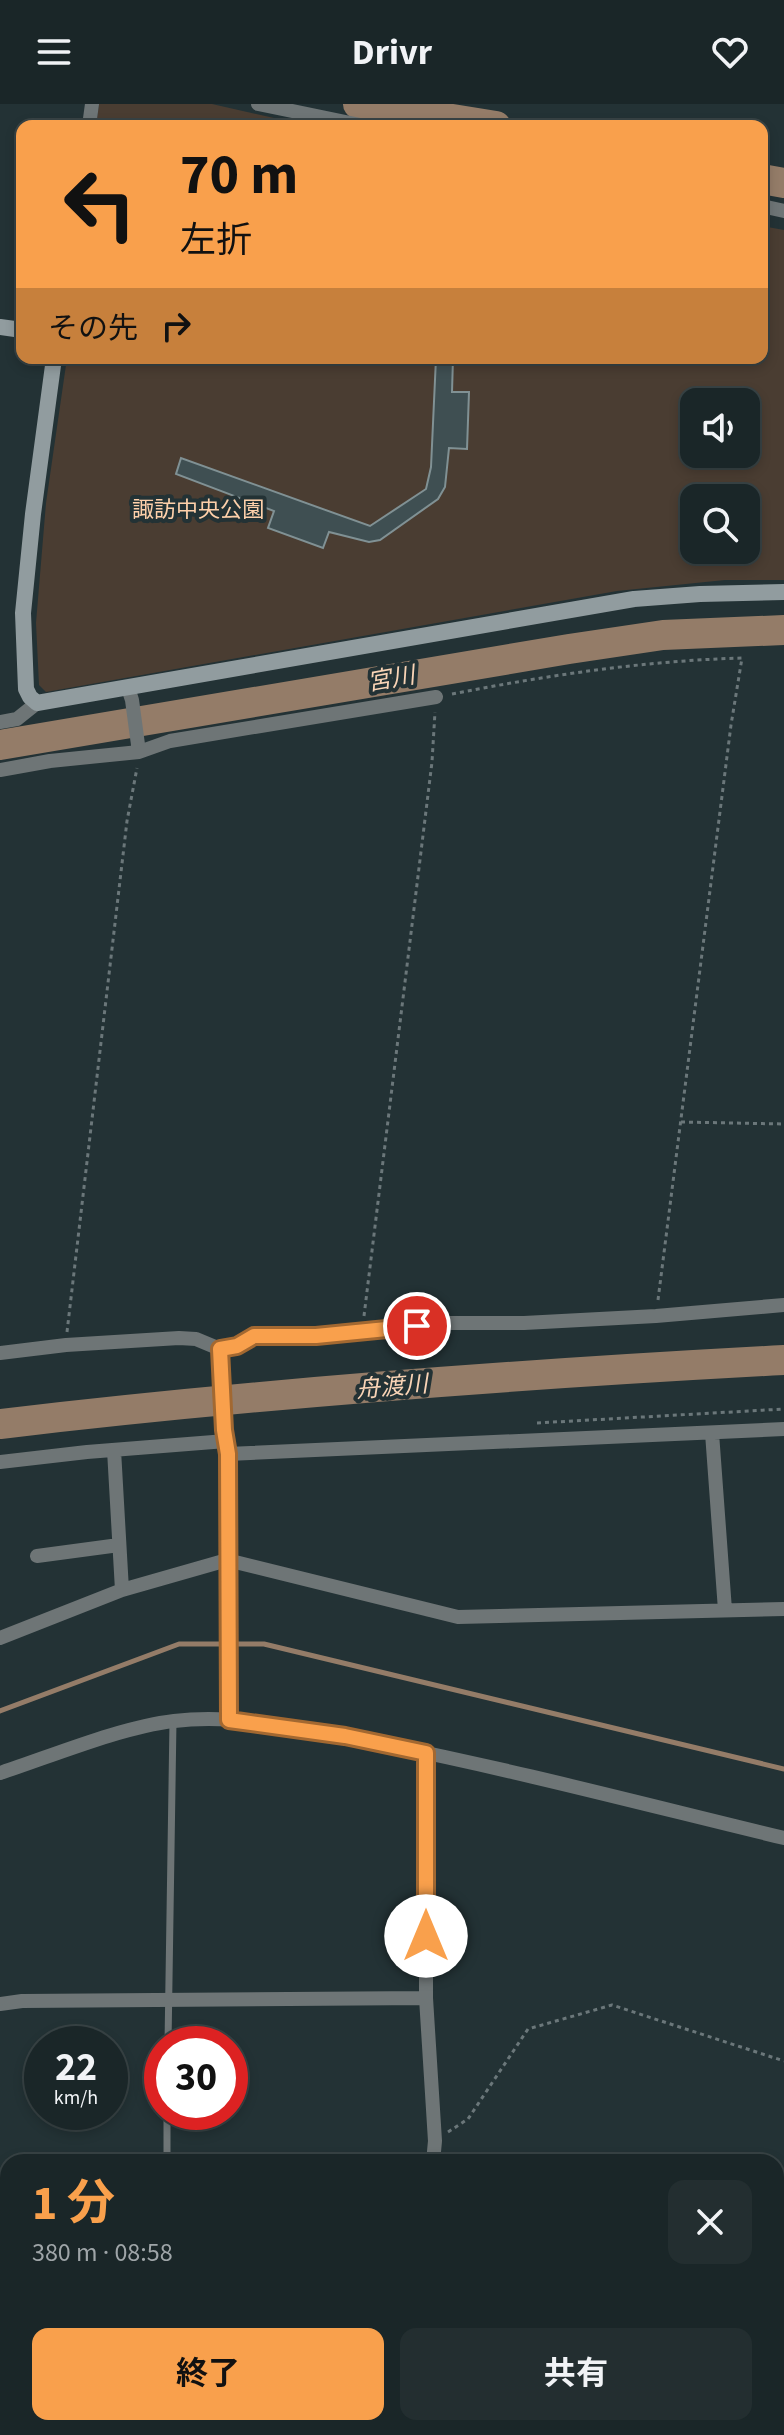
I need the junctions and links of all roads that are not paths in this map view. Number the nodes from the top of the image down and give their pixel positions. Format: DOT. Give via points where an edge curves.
graph roads {
  1 [pos="258,104"];
  2 [pos="336,120"];
  3 [pos="53,364"];
  4 [pos="784,592"];
  5 [pos="130,694"];
  6 [pos="436,697"];
  7 [pos="37,703"];
  8 [pos="0,722"];
  9 [pos="140,748"];
  10 [pos="0,770"];
  11 [pos="784,1305"];
  12 [pos="0,1353"];
  13 [pos="220,1354"];
  14 [pos="784,1429"];
  15 [pos="712,1433"];
  16 [pos="226,1442"];
  17 [pos="114,1450"];
  18 [pos="0,1462"];
  19 [pos="119,1545"];
  20 [pos="37,1556"];
  21 [pos="227,1560"];
  22 [pos="122,1590"];
  23 [pos="784,1609"];
  24 [pos="725,1610"];
  25 [pos="0,1638"];
  26 [pos="229,1720"];
  27 [pos="173,1721"];
  28 [pos="426,1753"];
  29 [pos="0,1773"];
  30 [pos="784,1838"];
  31 [pos="168,1998"];
  32 [pos="426,1998"];
  33 [pos="0,2004"];
  34 [pos="168,2026"];
  35 [pos="167,2130"];
  36 [pos="167,2154"];
  37 [pos="434,2154"];
  1 -- 2 [label="street"];
  3 -- 7 [label="street" via="23,613 26,689"];
  4 -- 5 [label="street" via="634,599"];
  5 -- 7 [label="street"];
  5 -- 9 [label="street"];
  6 -- 9 [label="street"];
  7 -- 8 [label="street" via="17,719"];
  9 -- 10 [label="street"];
  11 -- 13 [label="street" via="254,1336"];
  12 -- 13 [label="street" via="179,1338 196,1339"];
  13 -- 16 [label="street"];
  14 -- 15 [label="street"];
  15 -- 16 [label="street"];
  15 -- 24 [label="street"];
  16 -- 17 [label="street"];
  16 -- 21 [label="street"];
  17 -- 18 [label="street"];
  17 -- 19 [label="street"];
  19 -- 20 [label="street"];
  19 -- 22 [label="street"];
  21 -- 22 [label="street"];
  21 -- 24 [label="street" via="458,1617"];
  21 -- 26 [label="street"];
  22 -- 25 [label="street"];
  23 -- 24 [label="street"];
  26 -- 27 [label="street"];
  26 -- 28 [label="street"];
  27 -- 29 [label="street"];
  27 -- 31 [label="lane"];
  28 -- 30 [label="street"];
  28 -- 32 [label="street"];
  31 -- 32 [label="street"];
  31 -- 33 [label="street"];
  31 -- 34 [label="lane"];
  32 -- 37 [label="street"];
  35 -- 36 [label="lane"];
}
